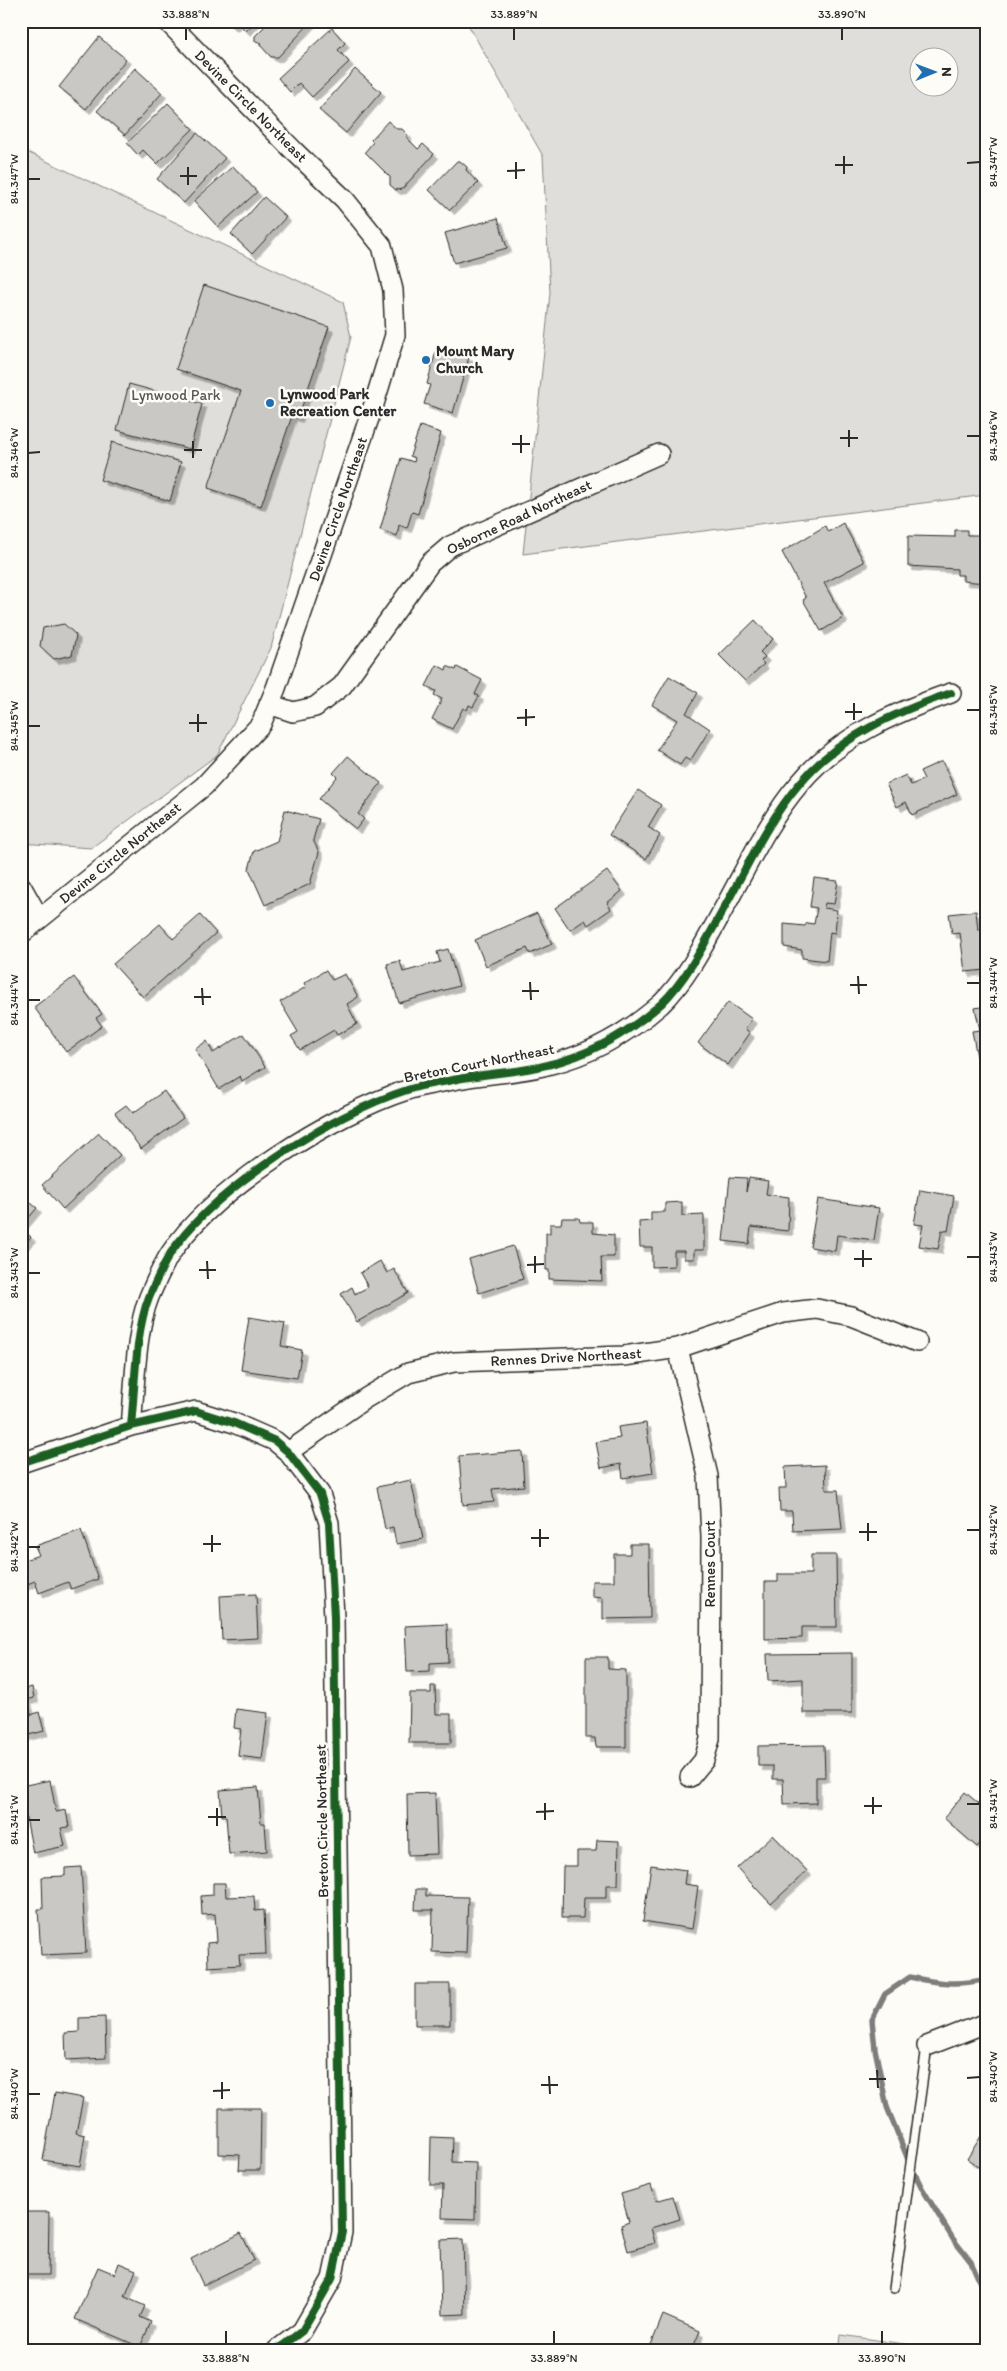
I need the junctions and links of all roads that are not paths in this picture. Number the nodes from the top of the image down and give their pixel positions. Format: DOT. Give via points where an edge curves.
graph roads {
  1 [pos="167,21"];
  2 [pos="659,454"];
  3 [pos="951,692"];
  4 [pos="269,704"];
  5 [pos="21,886"];
  6 [pos="39,918"];
  7 [pos="21,934"];
  8 [pos="917,1342"];
  9 [pos="678,1348"];
  10 [pos="131,1426"];
  11 [pos="288,1452"];
  12 [pos="21,1463"];
  13 [pos="690,1777"];
  14 [pos="986,2024"];
  15 [pos="927,2046"];
  16 [pos="894,2288"];
  17 [pos="277,2350"];
  1 -- 4 [label="street, Devine Circle Northeast" via="346,200 382,246 393,290 395,335"];
  2 -- 4 [label="street, Osborne Road Northeast" via="450,546 430,563 342,686 315,708 293,712"];
  3 -- 10 [label="street, Breton Court Northeast" via="909,707 859,734 829,754 801,781 780,808 686,972 663,1002 623,1034 546,1066 446,1081 407,1090 368,1106 316,1131 249,1177 195,1223 169,1255 148,1299"];
  4 -- 6 [label="street, Devine Circle Northeast" via="262,724 204,786"];
  5 -- 6 [label="street"];
  6 -- 7 [label="street"];
  8 -- 9 [label="street, Rennes Drive Northeast" via="851,1316 817,1309 783,1314"];
  9 -- 11 [label="street, Rennes Drive Northeast" via="624,1356 454,1362 408,1373"];
  9 -- 13 [label="street, Rennes Court" via="708,1476 711,1537 710,1738 704,1760"];
  10 -- 11 [label="street, Breton Circle Northeast" via="196,1411 275,1441"];
  10 -- 12 [label="street, Breton Circle Northeast"];
  11 -- 17 [label="street, Breton Circle Northeast" via="320,1494 329,1523 334,1617 342,2232 332,2279 302,2330"];
  14 -- 15 [label="street"];
  15 -- 16 [label="lane"];
}
